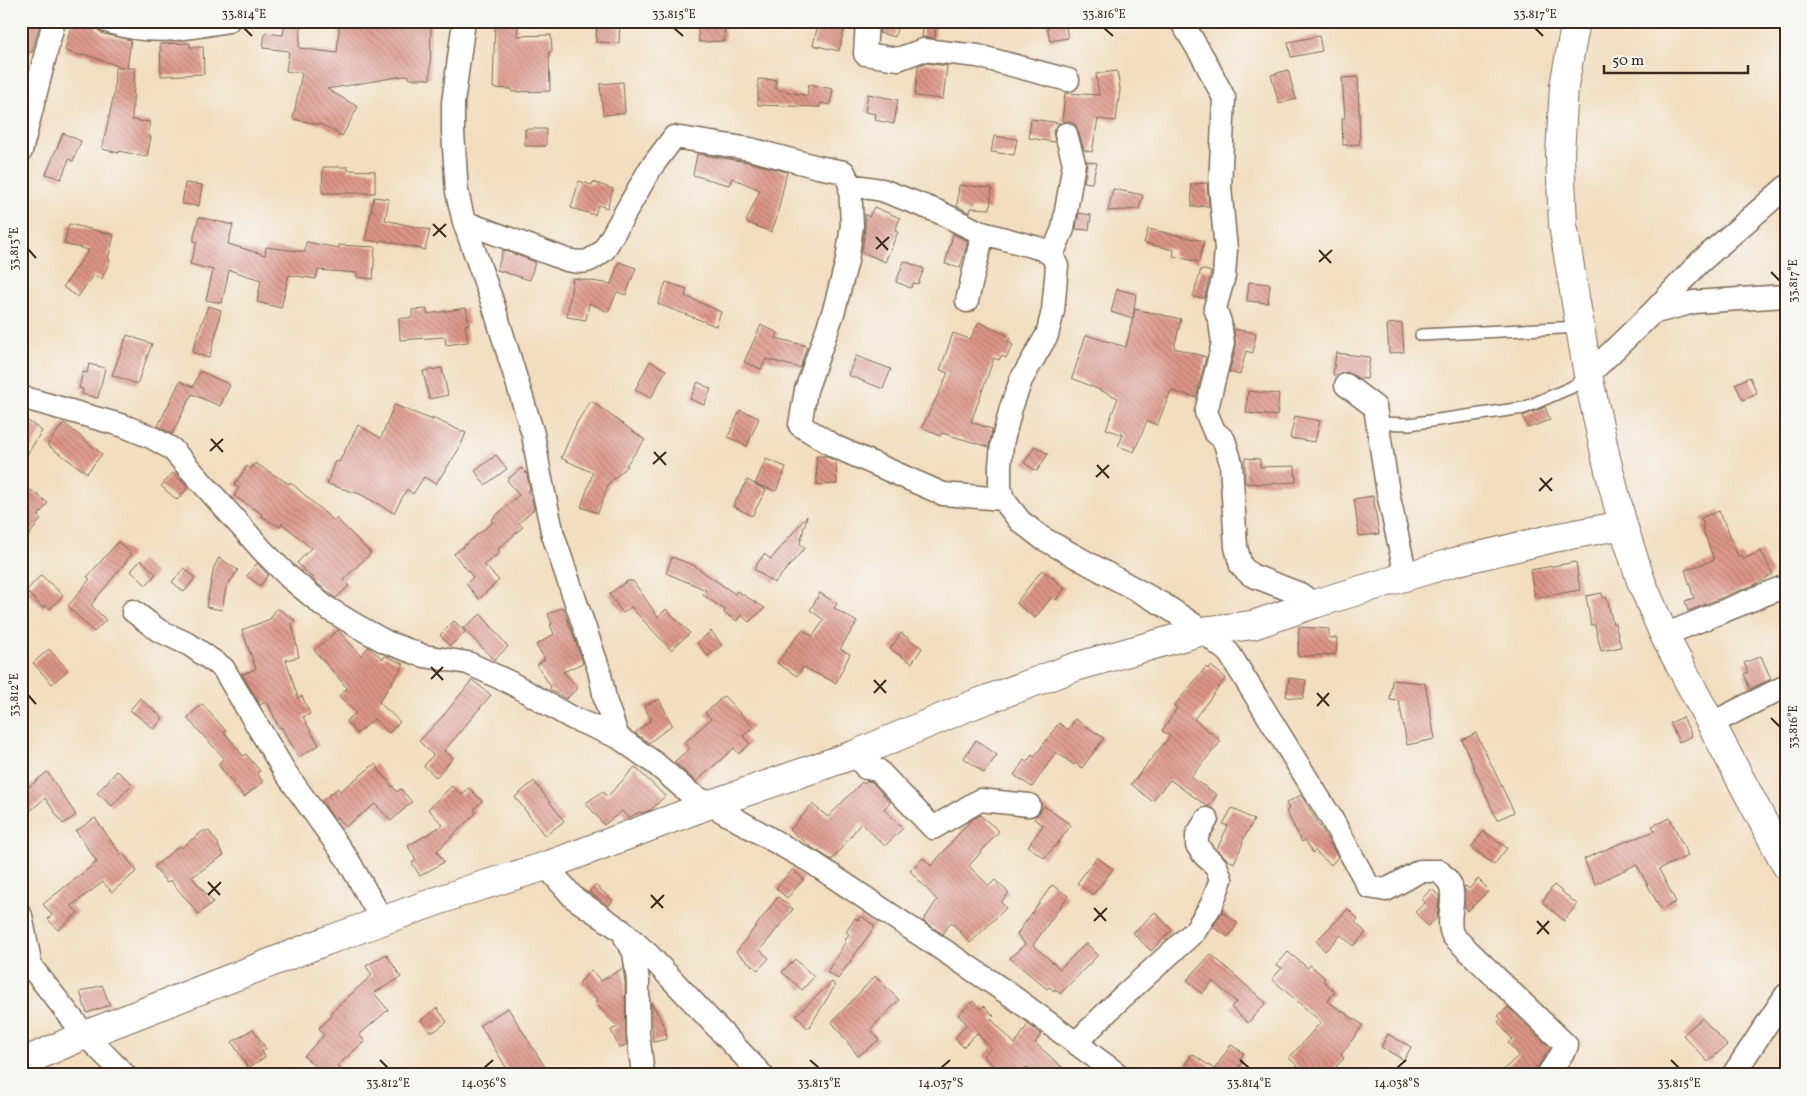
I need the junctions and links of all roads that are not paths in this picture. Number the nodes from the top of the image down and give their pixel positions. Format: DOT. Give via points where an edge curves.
graph roads {
  1 [pos="54,21"];
  2 [pos="107,21"];
  3 [pos="228,21"];
  4 [pos="464,21"];
  5 [pos="867,21"];
  6 [pos="1181,21"];
  7 [pos="1576,21"];
  8 [pos="1068,80"];
  9 [pos="1066,134"];
  10 [pos="21,151"];
  11 [pos="850,185"];
  12 [pos="1786,187"];
  13 [pos="464,222"];
  14 [pos="983,232"];
  15 [pos="1052,255"];
  16 [pos="1786,296"];
  17 [pos="967,300"];
  18 [pos="1652,313"];
  19 [pos="1580,328"];
  20 [pos="1421,335"];
  21 [pos="1588,375"];
  22 [pos="1346,386"];
  23 [pos="21,397"];
  24 [pos="1377,422"];
  25 [pos="1003,500"];
  26 [pos="1623,525"];
  27 [pos="1406,576"];
  28 [pos="1786,586"];
  29 [pos="1314,604"];
  30 [pos="133,611"];
  31 [pos="1203,631"];
  32 [pos="1664,635"];
  33 [pos="1786,686"];
  34 [pos="1710,724"];
  35 [pos="618,737"];
  36 [pos="856,754"];
  37 [pos="711,804"];
  38 [pos="1029,805"];
  39 [pos="1207,819"];
  40 [pos="1786,865"];
  41 [pos="546,866"];
  42 [pos="21,916"];
  43 [pos="382,920"];
  44 [pos="621,930"];
  45 [pos="26,960"];
  46 [pos="1786,995"];
  47 [pos="85,1035"];
  48 [pos="1076,1043"];
  49 [pos="21,1063"];
  50 [pos="125,1075"];
  51 [pos="643,1075"];
  52 [pos="762,1075"];
  53 [pos="1119,1075"];
  54 [pos="1550,1075"];
  55 [pos="1733,1075"];
  1 -- 10 [label="street"];
  2 -- 3 [label="street" via="143,30 189,28"];
  4 -- 13 [label="street" via="453,104 453,132 457,192"];
  5 -- 8 [label="street" via="865,54 898,59 923,50 978,56"];
  6 -- 29 [label="street" via="1224,98 1220,188 1226,250 1224,276 1214,308 1220,322 1222,343 1206,412 1214,431 1224,440 1231,463 1236,547 1241,566 1251,575 1300,594"];
  7 -- 19 [label="street" via="1564,86 1560,154 1563,226"];
  9 -- 15 [label="street" via="1074,163 1062,229"];
  11 -- 13 [label="street" via="844,172 750,149 674,137 650,169 604,250 594,258 581,263 567,260"];
  11 -- 14 [label="street" via="882,190"];
  11 -- 25 [label="street" via="852,225 847,261 806,390 800,425 836,447 943,494"];
  12 -- 18 [label="street" via="1699,263"];
  13 -- 35 [label="street" via="519,387 533,434 553,535"];
  14 -- 15 [label="street" via="1042,249"];
  14 -- 17 [label="street"];
  15 -- 25 [label="street" via="1057,266 1047,336 1021,380 1002,444 1000,487"];
  16 -- 18 [label="street" via="1694,302"];
  18 -- 21 [label="street"];
  19 -- 20 [label="lane"];
  19 -- 21 [label="street"];
  21 -- 24 [label="lane" via="1572,387 1524,408 1409,424"];
  21 -- 26 [label="street"];
  22 -- 24 [label="street" via="1375,406"];
  23 -- 35 [label="street" via="124,426 172,449 289,577 324,606 357,626 386,642 424,656 475,666 572,718"];
  24 -- 27 [label="street"];
  25 -- 31 [label="street" via="1020,521 1042,538 1157,601"];
  26 -- 27 [label="street" via="1554,538"];
  26 -- 32 [label="street" via="1641,581"];
  27 -- 29 [label="street"];
  28 -- 32 [label="street"];
  29 -- 31 [label="street" via="1253,624"];
  30 -- 43 [label="street" via="158,630 190,645 223,668 285,772 342,852"];
  31 -- 36 [label="street" via="1075,667 972,705"];
  31 -- 54 [label="street" via="1229,654 1330,816 1369,886 1386,890 1420,871 1439,871 1450,884 1452,908 1449,927 1452,936 1567,1046"];
  32 -- 34 [label="street"];
  33 -- 34 [label="street"];
  34 -- 40 [label="street"];
  35 -- 37 [label="street" via="688,792"];
  36 -- 37 [label="street"];
  36 -- 38 [label="street" via="866,768 878,770 934,828 980,800"];
  37 -- 41 [label="street"];
  37 -- 48 [label="street" via="813,863 1012,996"];
  39 -- 48 [label="street" via="1197,835 1196,845 1216,866 1221,879 1212,904 1195,931"];
  41 -- 43 [label="street"];
  41 -- 44 [label="street" via="574,898"];
  42 -- 45 [label="street"];
  43 -- 47 [label="street"];
  44 -- 51 [label="street" via="634,952"];
  44 -- 52 [label="street" via="648,954"];
  45 -- 47 [label="street"];
  46 -- 55 [label="street"];
  47 -- 49 [label="street"];
  47 -- 50 [label="street"];
  48 -- 53 [label="street"];
}
